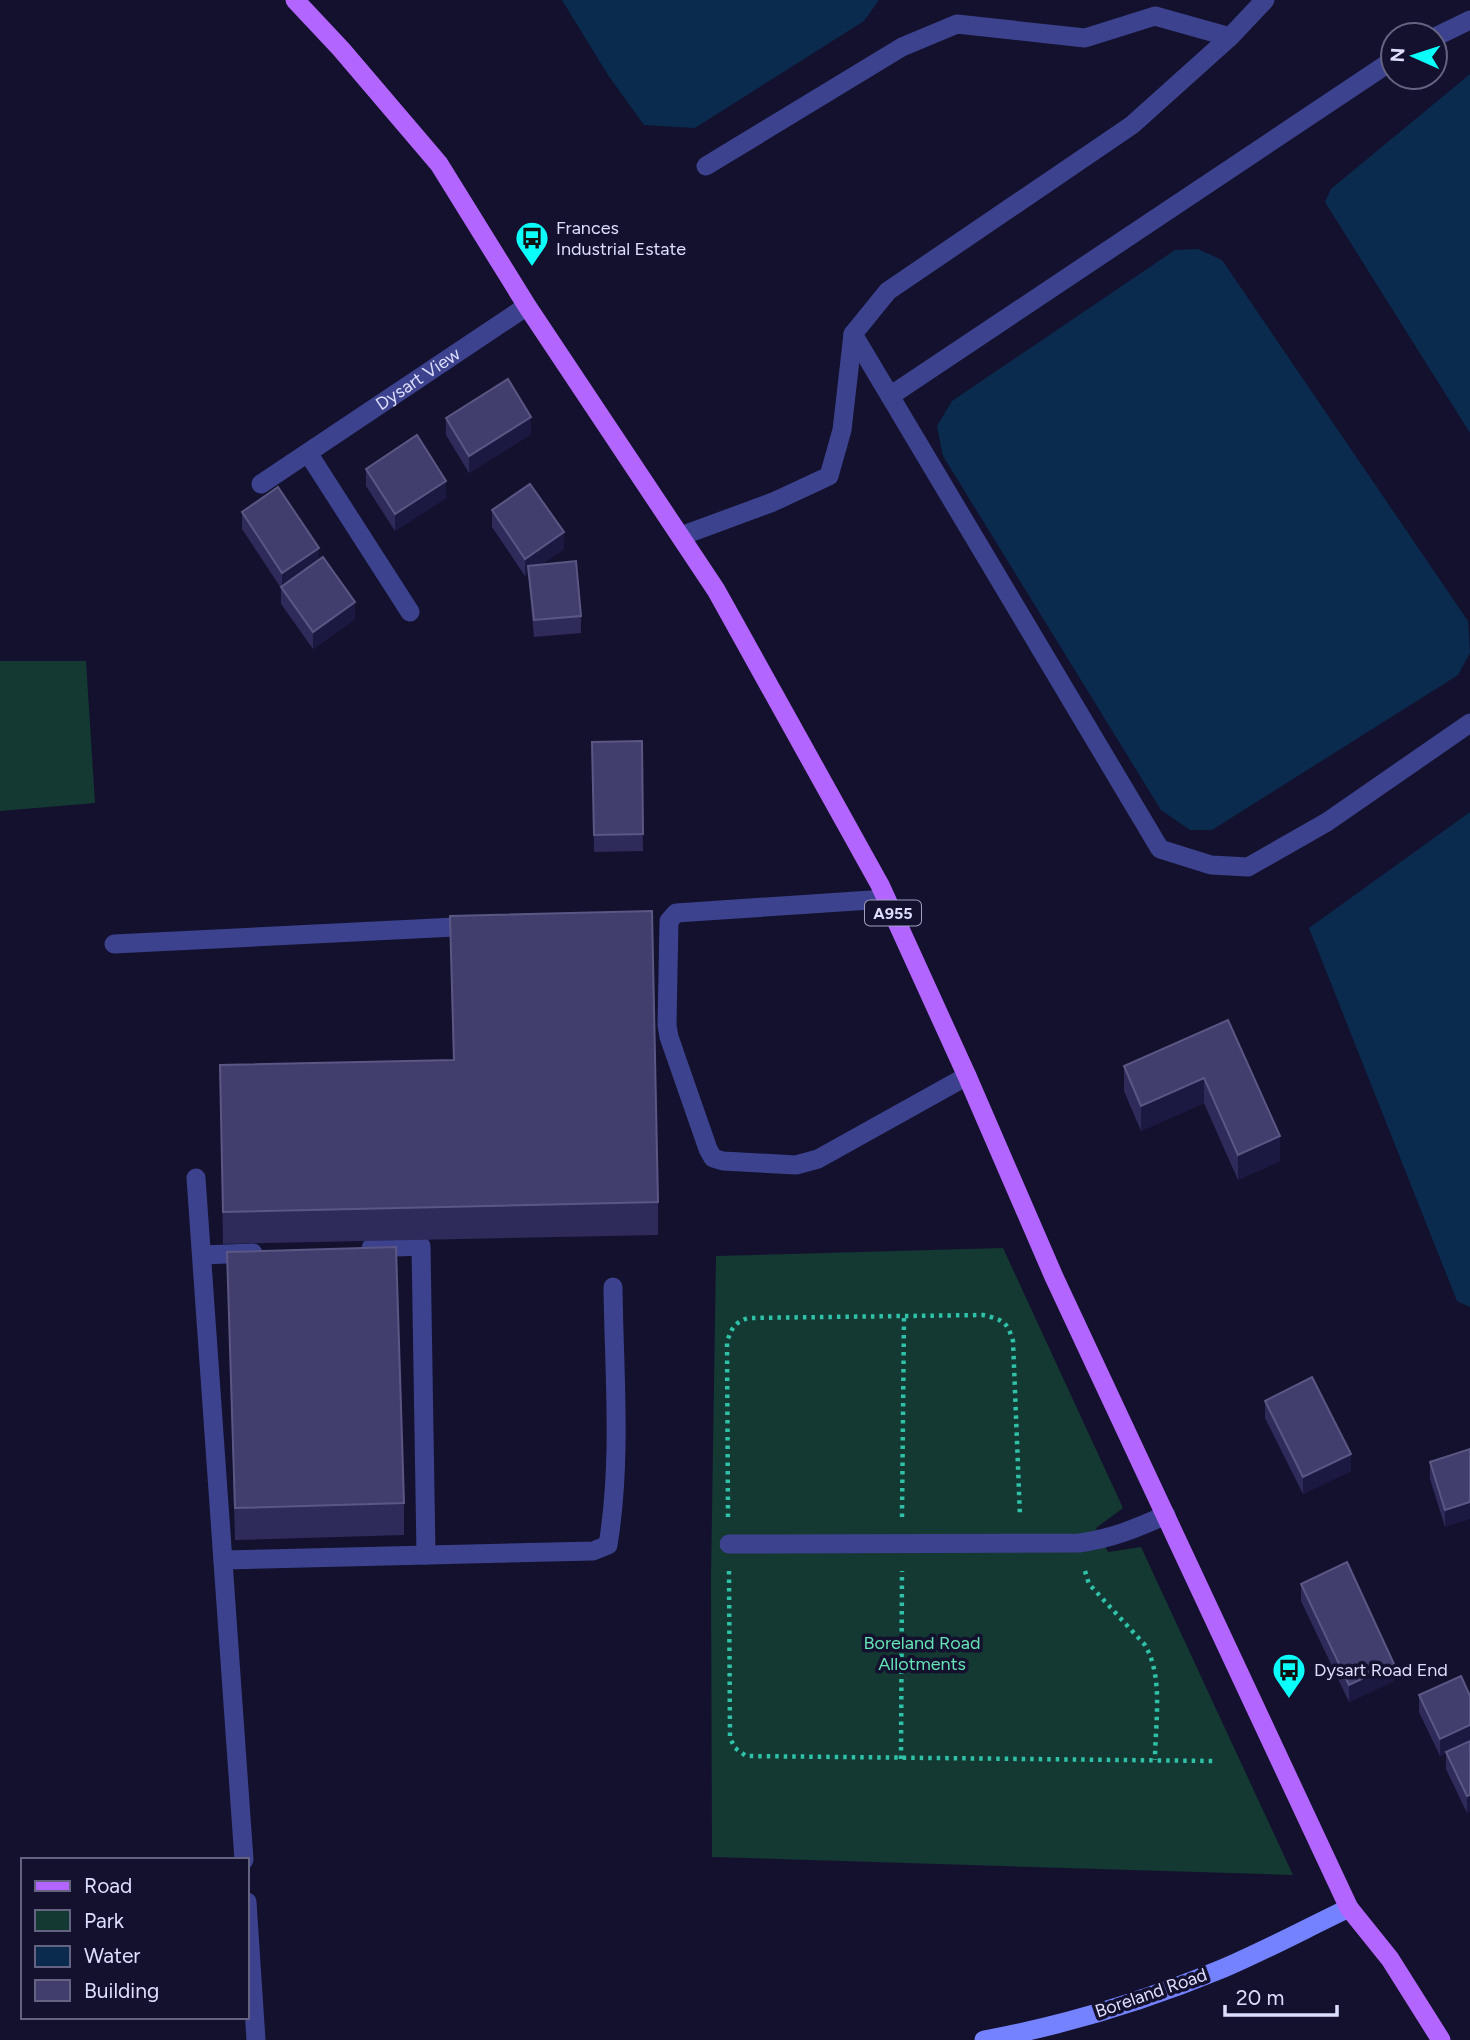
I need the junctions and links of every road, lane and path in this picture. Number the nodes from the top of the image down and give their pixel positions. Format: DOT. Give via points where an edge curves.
graph roads {
  1 [pos="295,0"];
  2 [pos="1265,0"];
  3 [pos="1470,20"];
  4 [pos="1449,30"];
  5 [pos="1230,37"];
  6 [pos="1379,69"];
  7 [pos="706,166"];
  8 [pos="527,306"];
  9 [pos="853,334"];
  10 [pos="890,396"];
  11 [pos="308,453"];
  12 [pos="261,484"];
  13 [pos="681,536"];
  14 [pos="410,612"];
  15 [pos="1470,723"];
  16 [pos="886,899"];
  17 [pos="490,926"];
  18 [pos="114,944"];
  19 [pos="967,1076"];
  20 [pos="196,1178"];
  21 [pos="353,1249"];
  22 [pos="270,1252"];
  23 [pos="202,1255"];
  24 [pos="613,1287"];
  25 [pos="1167,1515"];
  26 [pos="1085,1542"];
  27 [pos="729,1544"];
  28 [pos="426,1555"];
  29 [pos="223,1560"];
  30 [pos="1155,1760"];
  31 [pos="244,1858"];
  32 [pos="1349,1908"];
  33 [pos="248,1917"];
  34 [pos="256,2040"];
  35 [pos="984,2040"];
  36 [pos="1441,2040"];
  1 -- 8 [label="main road, A955" via="439,164"];
  2 -- 5 [label="street"];
  3 -- 4 [label="street"];
  5 -- 7 [label="street" via="1155,16 1084,38 957,24 902,47"];
  5 -- 9 [label="street" via="1132,125 888,291"];
  6 -- 10 [label="street"];
  8 -- 11 [label="street, Dysart View"];
  8 -- 13 [label="main road, A955"];
  9 -- 10 [label="street"];
  9 -- 13 [label="street" via="842,430 830,476"];
  10 -- 15 [label="street" via="1160,849 1211,865 1248,867 1327,822"];
  11 -- 12 [label="street, Dysart View"];
  11 -- 14 [label="street"];
  13 -- 16 [label="main road, A955" via="716,590"];
  16 -- 19 [label="main road, A955"];
  16 -- 19 [label="street" via="677,913 662,921 669,1037 708,1149 713,1158 723,1161 796,1165 818,1159"];
  17 -- 18 [label="street"];
  19 -- 25 [label="main road, A955"];
  20 -- 23 [label="street"];
  21 -- 28 [label="street" via="421,1246"];
  22 -- 23 [label="street"];
  23 -- 29 [label="street"];
  24 -- 28 [label="street" via="615,1459 608,1545 593,1550"];
  25 -- 26 [label="street" via="1124,1533"];
  25 -- 32 [label="main road, A955"];
  26 -- 27 [label="street"];
  26 -- 30 [label="path" via="1089,1584 1151,1656 1156,1674"];
  28 -- 29 [label="street"];
  29 -- 31 [label="street"];
  32 -- 35 [label="main road, Boreland Road" via="1224,1968 1121,2006"];
  32 -- 36 [label="main road, A955" via="1390,1959"];
  33 -- 34 [label="street"];
}
